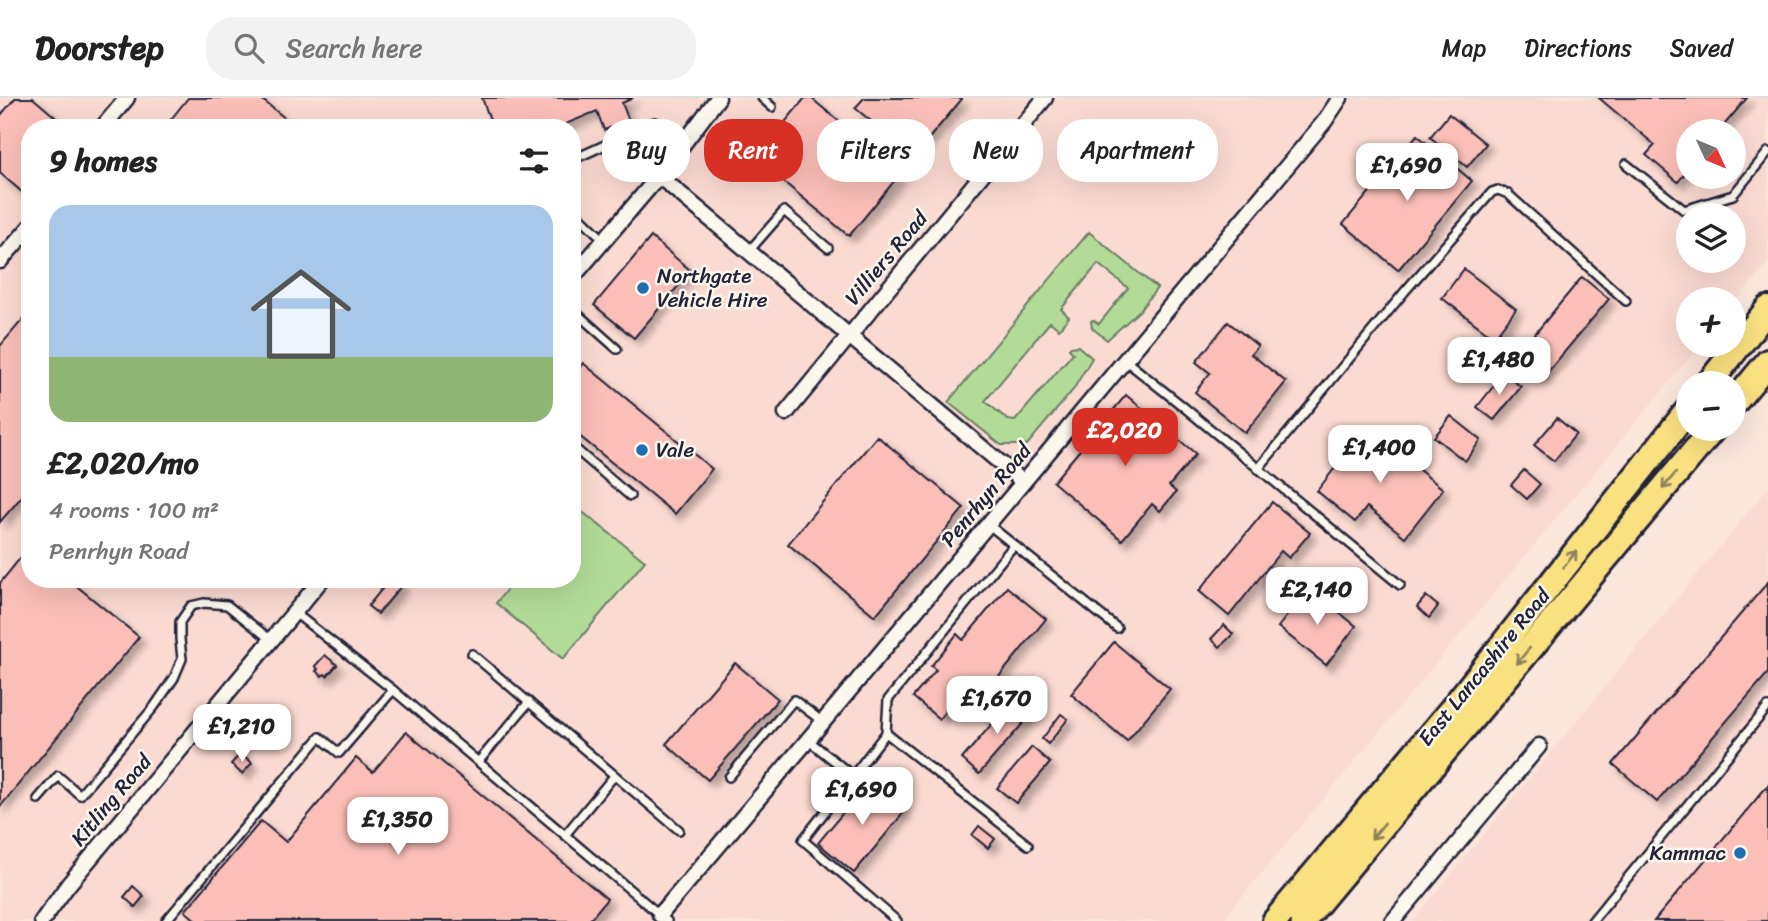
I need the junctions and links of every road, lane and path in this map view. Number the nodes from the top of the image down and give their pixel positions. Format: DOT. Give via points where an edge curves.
graph roads {
  1 [pos="127,98"];
  2 [pos="718,98"];
  3 [pos="762,98"];
  4 [pos="1340,98"];
  5 [pos="1043,99"];
  6 [pos="772,107"];
  7 [pos="110,119"];
  8 [pos="690,135"];
  9 [pos="602,146"];
  10 [pos="1768,152"];
  11 [pos="581,156"];
  12 [pos="1626,164"];
  13 [pos="654,182"];
  14 [pos="666,182"];
  15 [pos="581,217"];
  16 [pos="21,237"];
  17 [pos="605,240"];
  18 [pos="828,248"];
  19 [pos="749,251"];
  20 [pos="0,261"];
  21 [pos="581,268"];
  22 [pos="1626,301"];
  23 [pos="1765,314"];
  24 [pos="581,317"];
  25 [pos="849,336"];
  26 [pos="617,349"];
  27 [pos="1126,361"];
  28 [pos="1768,362"];
  29 [pos="1719,371"];
  30 [pos="1746,389"];
  31 [pos="786,413"];
  32 [pos="1676,425"];
  33 [pos="1703,441"];
  34 [pos="581,454"];
  35 [pos="1258,469"];
  36 [pos="1023,482"];
  37 [pos="630,496"];
  38 [pos="989,524"];
  39 [pos="1014,545"];
  40 [pos="1400,585"];
  41 [pos="315,588"];
  42 [pos="295,613"];
  43 [pos="1117,628"];
  44 [pos="271,640"];
  45 [pos="472,654"];
  46 [pos="393,690"];
  47 [pos="529,702"];
  48 [pos="1768,707"];
  49 [pos="823,722"];
  50 [pos="886,733"];
  51 [pos="808,740"];
  52 [pos="1539,746"];
  53 [pos="479,761"];
  54 [pos="614,776"];
  55 [pos="853,776"];
  56 [pos="729,777"];
  57 [pos="38,799"];
  58 [pos="679,830"];
  59 [pos="565,835"];
  60 [pos="1028,845"];
  61 [pos="664,918"];
  62 [pos="42,921"];
  63 [pos="166,921"];
  64 [pos="897,921"];
  65 [pos="1275,921"];
  66 [pos="1303,921"];
  67 [pos="1393,921"];
  68 [pos="1591,921"];
  1 -- 7 [label="street"];
  2 -- 8 [label="street"];
  3 -- 6 [label="lane"];
  4 -- 27 [label="street, Penrhyn Road"];
  5 -- 25 [label="street, Villiers Road"];
  9 -- 11 [label="lane"];
  10 -- 12 [label="lane" via="1733,195 1684,210"];
  13 -- 17 [label="street"];
  14 -- 19 [label="street"];
  15 -- 17 [label="lane"];
  16 -- 20 [label="street"];
  17 -- 21 [label="street"];
  18 -- 19 [label="lane" via="783,211"];
  19 -- 25 [label="street"];
  22 -- 35 [label="lane" via="1508,194 1492,192"];
  23 -- 29 [label="highway"];
  24 -- 26 [label="lane"];
  25 -- 31 [label="street, Villiers Road"];
  25 -- 36 [label="street"];
  27 -- 35 [label="lane"];
  27 -- 36 [label="street, Penrhyn Road"];
  28 -- 30 [label="highway"];
  65 -- 32 [label="highway, East Lancashire Road, one-way"];
  33 -- 66 [label="highway, East Lancashire Road, one-way"];
  34 -- 37 [label="lane"];
  35 -- 40 [label="lane"];
  36 -- 38 [label="street, Penrhyn Road"];
  38 -- 39 [label="lane"];
  38 -- 49 [label="street, Penrhyn Road"];
  39 -- 43 [label="lane"];
  39 -- 50 [label="lane" via="888,700"];
  41 -- 42 [label="street, Kitling Road"];
  42 -- 44 [label="street, Kitling Road"];
  42 -- 46 [label="lane"];
  44 -- 57 [label="lane" via="227,606 191,606 180,622 182,659 154,707 80,795 58,776"];
  44 -- 62 [label="street, Kitling Road"];
  45 -- 47 [label="lane"];
  46 -- 53 [label="lane"];
  46 -- 63 [label="lane" via="339,753 320,737"];
  47 -- 53 [label="lane"];
  47 -- 54 [label="lane"];
  48 -- 68 [label="lane"];
  49 -- 51 [label="street, Penrhyn Road"];
  49 -- 56 [label="lane" via="794,700"];
  50 -- 55 [label="lane"];
  50 -- 60 [label="lane"];
  51 -- 55 [label="lane"];
  51 -- 61 [label="street, Penrhyn Road"];
  52 -- 67 [label="street"];
  53 -- 59 [label="lane"];
  54 -- 58 [label="lane"];
  54 -- 59 [label="lane"];
  55 -- 64 [label="lane" via="803,840"];
  59 -- 61 [label="lane"];
}
